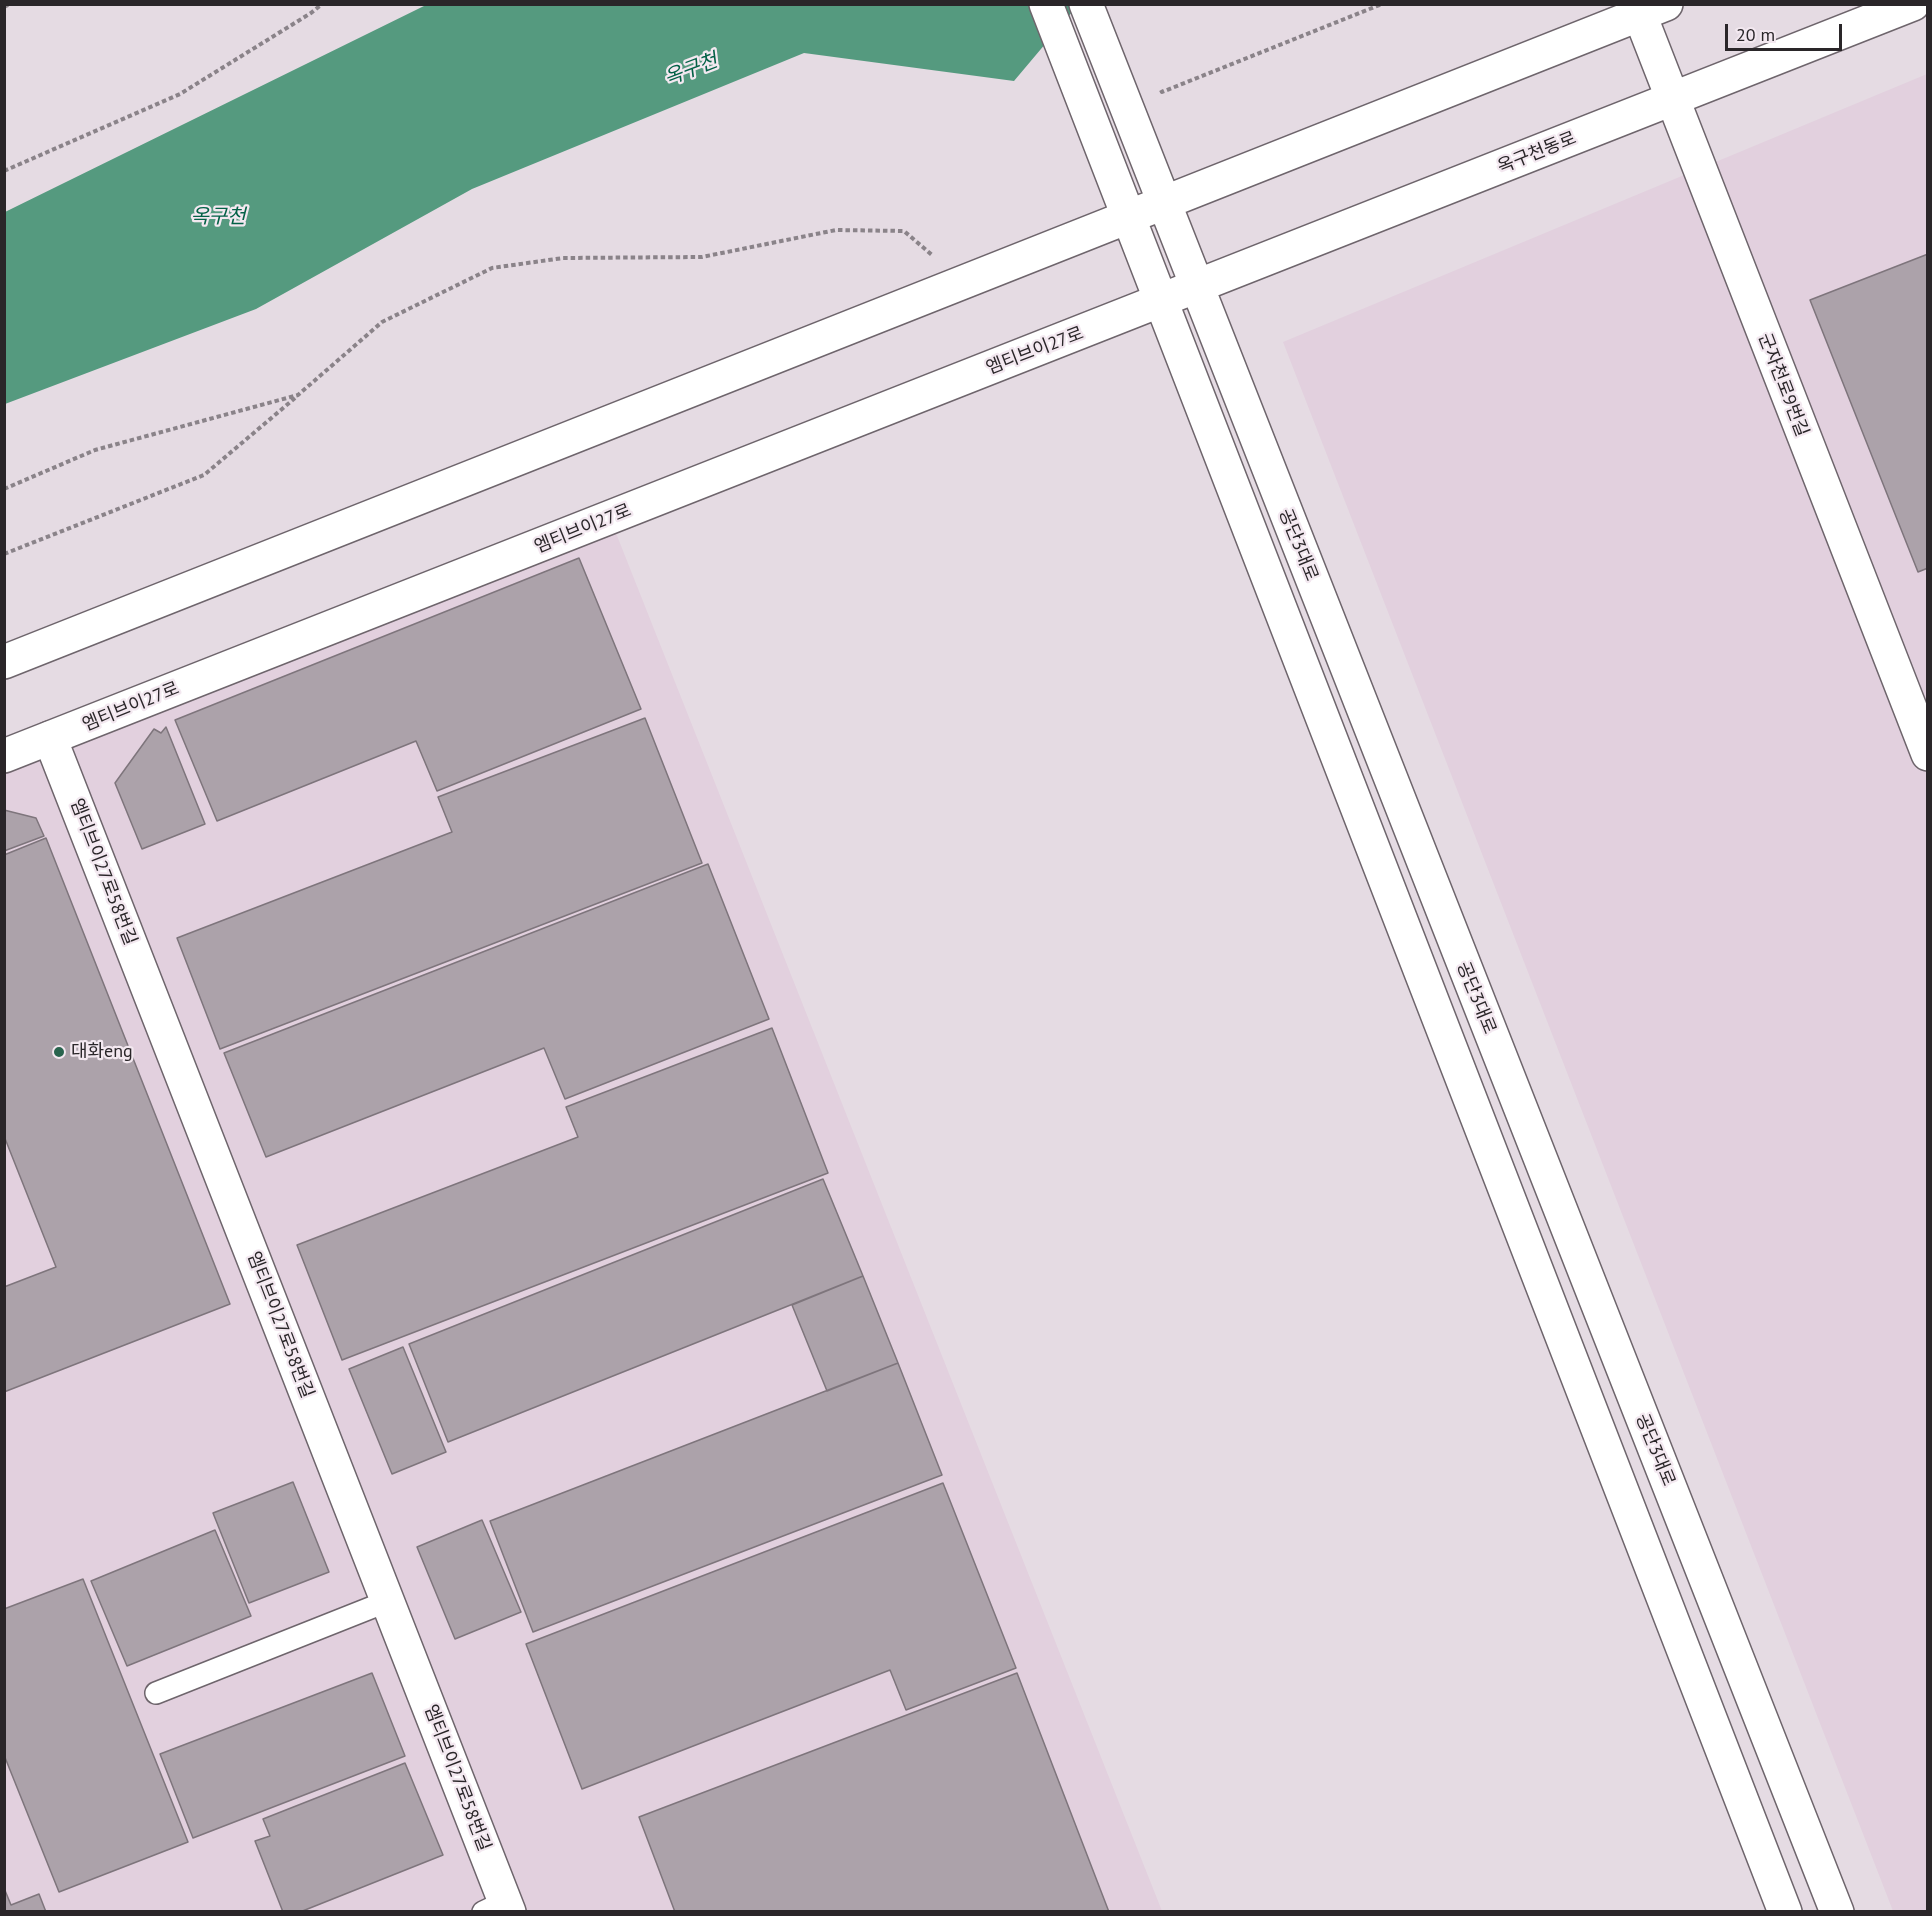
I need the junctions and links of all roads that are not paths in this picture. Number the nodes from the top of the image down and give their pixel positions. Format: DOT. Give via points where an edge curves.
graph roads {
  1 [pos="1046,4"];
  2 [pos="1086,4"];
  3 [pos="1913,4"];
  4 [pos="1653,10"];
  5 [pos="1672,99"];
  6 [pos="1163,203"];
  7 [pos="1128,216"];
  8 [pos="1196,287"];
  9 [pos="1161,301"];
  10 [pos="4,662"];
  11 [pos="50,738"];
  12 [pos="1928,754"];
  13 [pos="4,756"];
  14 [pos="388,1601"];
  15 [pos="156,1693"];
  16 [pos="499,1908"];
  17 [pos="1785,1911"];
  18 [pos="1837,1911"];
  1 -- 7 [label="main road"];
  2 -- 6 [label="main road, 공단3대로"];
  3 -- 5 [label="main road, 옥구천동로"];
  4 -- 5 [label="main road, 군자천로9번길"];
  4 -- 6 [label="main road"];
  5 -- 8 [label="main road, 옥구천동로"];
  5 -- 12 [label="main road, 군자천로9번길"];
  6 -- 7 [label="main road"];
  6 -- 8 [label="main road, 공단3대로"];
  7 -- 9 [label="main road"];
  7 -- 10 [label="main road"];
  8 -- 9 [label="main road, 옥구천동로"];
  8 -- 18 [label="main road, 공단3대로"];
  9 -- 11 [label="main road, 엠티브이27로"];
  9 -- 17 [label="main road"];
  11 -- 13 [label="main road, 엠티브이27로"];
  11 -- 14 [label="main road, 엠티브이27로58번길"];
  14 -- 15 [label="lane"];
  14 -- 16 [label="main road, 엠티브이27로58번길"];
}
